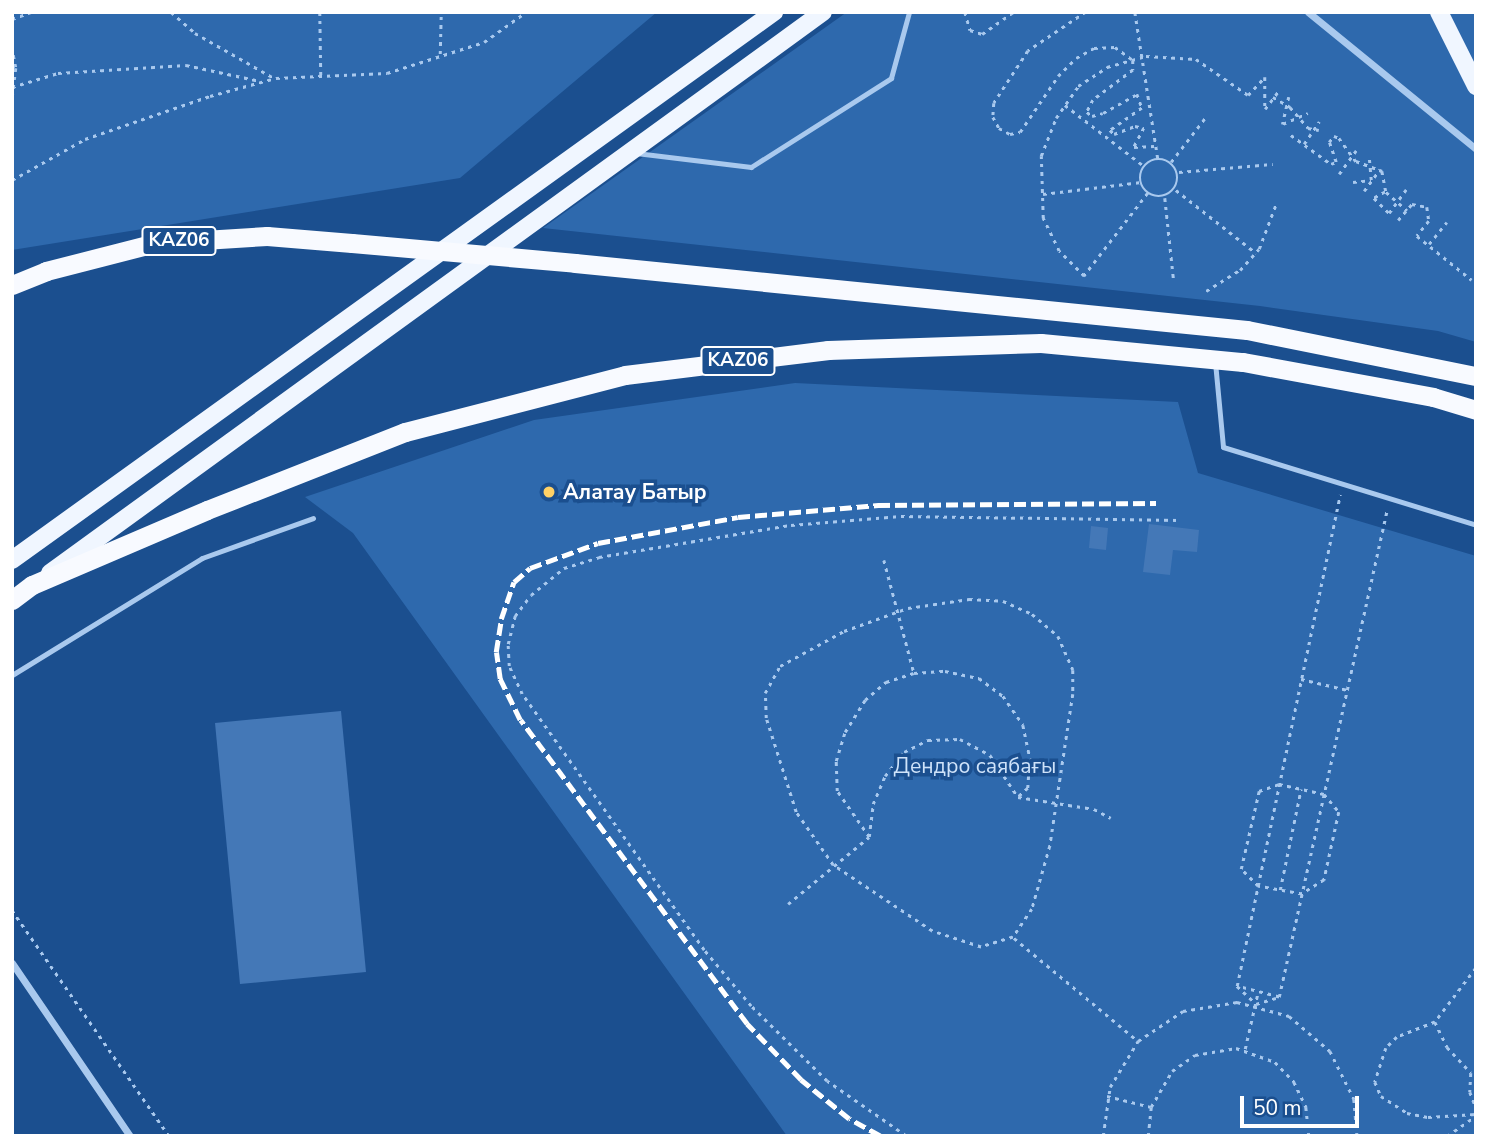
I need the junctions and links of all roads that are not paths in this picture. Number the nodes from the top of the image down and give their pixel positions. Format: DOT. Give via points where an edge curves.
graph roads {
  1 [pos="774,12"];
  2 [pos="823,12"];
  3 [pos="909,12"];
  4 [pos="1308,12"];
  5 [pos="1439,12"];
  6 [pos="1476,86"];
  7 [pos="1476,149"];
  8 [pos="629,152"];
  9 [pos="12,285"];
  10 [pos="1215,359"];
  11 [pos="1476,376"];
  12 [pos="1476,410"];
  13 [pos="313,518"];
  14 [pos="1476,525"];
  15 [pos="12,560"];
  16 [pos="32,585"];
  17 [pos="12,600"];
  18 [pos="12,675"];
  19 [pos="12,963"];
  20 [pos="130,1136"];
  1 -- 15 [label="main road"];
  2 -- 8 [label="main road, KАZ06"];
  3 -- 8 [label="lane" via="891,78 751,167"];
  4 -- 7 [label="street"];
  5 -- 6 [label="main road"];
  8 -- 16 [label="main road, KАZ06"];
  9 -- 11 [label="highway, KАZ06, bridge" via="46,271 155,243 267,236 1247,330"];
  10 -- 12 [label="highway, KАZ06" via="1433,397"];
  10 -- 14 [label="lane" via="1223,447"];
  10 -- 16 [label="highway, KАZ06" via="1041,343 828,350 625,375 405,432"];
  13 -- 18 [label="lane" via="202,558"];
  16 -- 17 [label="highway, KАZ06"];
  19 -- 20 [label="street"];
}
